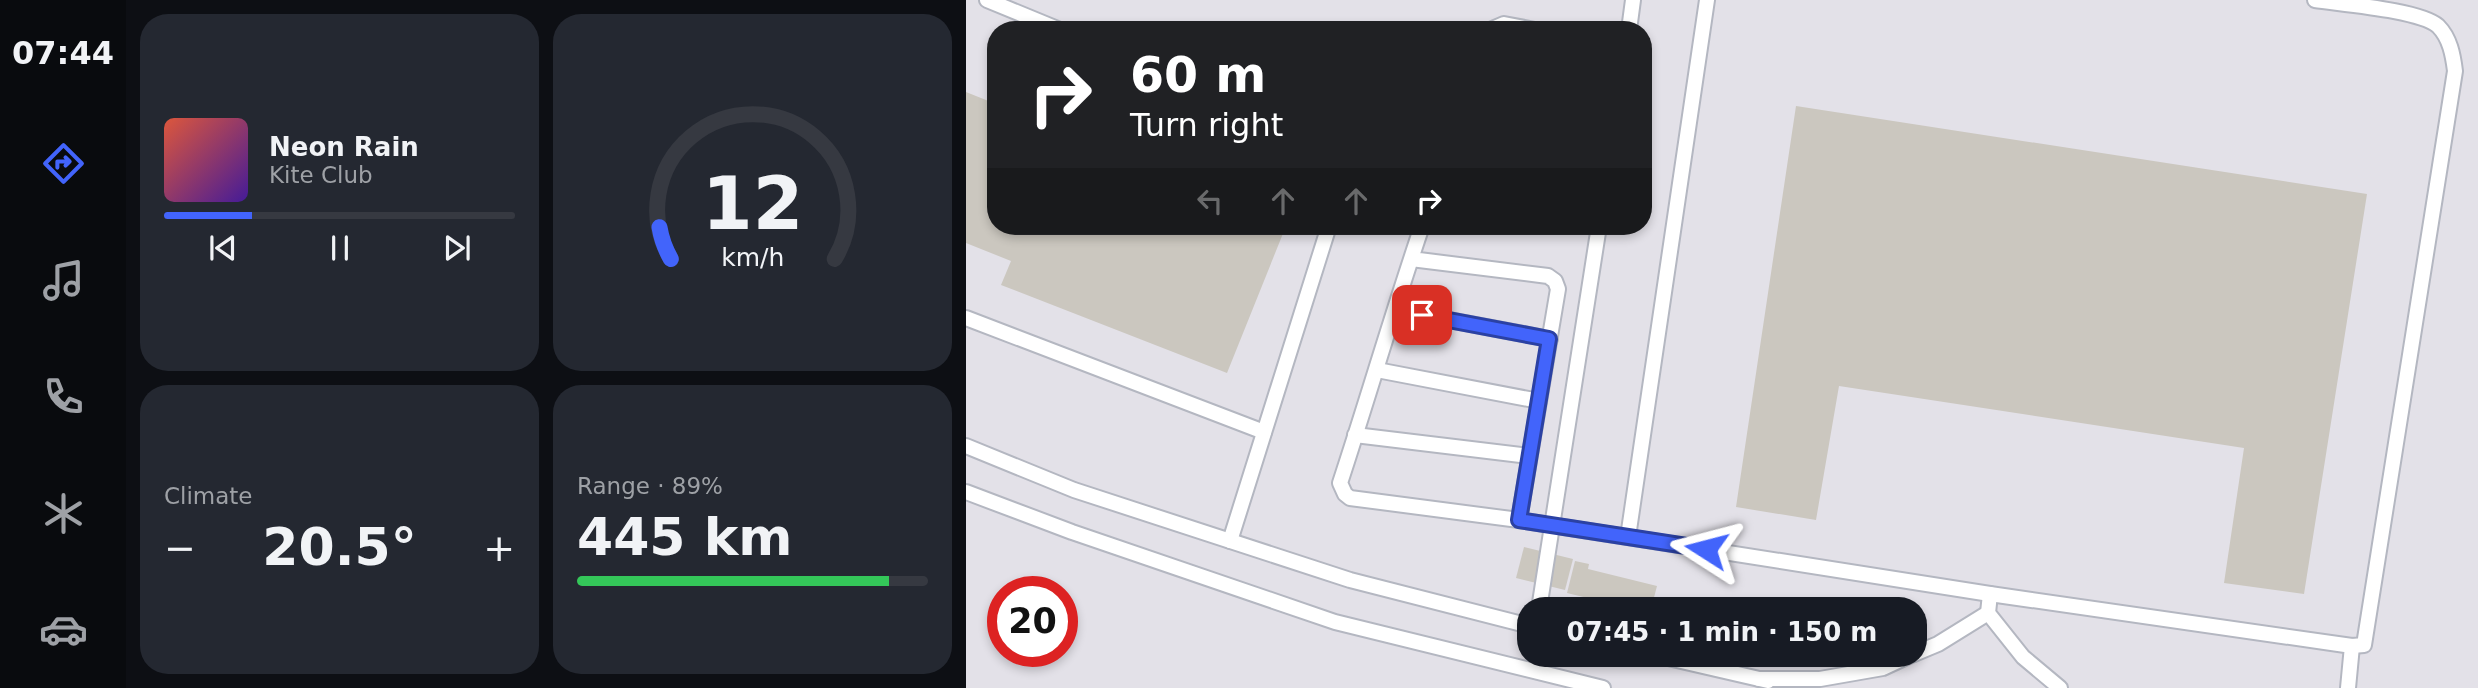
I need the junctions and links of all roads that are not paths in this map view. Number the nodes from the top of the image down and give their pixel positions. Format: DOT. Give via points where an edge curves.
graph roads {
  1 [pos="987,0"];
  2 [pos="1633,0"];
  3 [pos="1707,0"];
  4 [pos="2315,0"];
  5 [pos="1038,21"];
  6 [pos="1630,21"];
  7 [pos="1326,235"];
  8 [pos="1419,235"];
  9 [pos="1598,235"];
  10 [pos="1411,259"];
  11 [pos="1396,310"];
  12 [pos="966,318"];
  13 [pos="1549,339"];
  14 [pos="1377,370"];
  15 [pos="1539,401"];
  16 [pos="1264,432"];
  17 [pos="1355,435"];
  18 [pos="966,446"];
  19 [pos="1529,456"];
  20 [pos="966,492"];
  21 [pos="1519,520"];
  22 [pos="1553,525"];
  23 [pos="1628,537"];
  24 [pos="1230,541"];
  25 [pos="1990,594"];
  26 [pos="1541,597"];
  27 [pos="1988,612"];
  28 [pos="1517,623"];
  29 [pos="2352,646"];
  30 [pos="1927,648"];
  31 [pos="1707,667"];
  32 [pos="1885,667"];
  33 [pos="1759,679"];
  34 [pos="1603,688"];
  35 [pos="1801,688"];
  36 [pos="2060,688"];
  37 [pos="2348,688"];
  1 -- 5 [label="lane"];
  2 -- 6 [label="lane"];
  3 -- 23 [label="lane"];
  4 -- 29 [label="lane" via="2416,17 2437,26 2451,46 2455,71 2366,642"];
  7 -- 16 [label="lane"];
  8 -- 10 [label="lane"];
  9 -- 22 [label="lane"];
  10 -- 11 [label="lane"];
  10 -- 13 [label="lane" via="1548,276 1558,289"];
  11 -- 13 [label="lane"];
  11 -- 14 [label="lane"];
  12 -- 16 [label="lane"];
  13 -- 15 [label="lane"];
  14 -- 15 [label="lane"];
  14 -- 17 [label="lane"];
  15 -- 19 [label="lane"];
  16 -- 24 [label="lane"];
  17 -- 19 [label="lane"];
  17 -- 21 [label="lane" via="1340,483 1350,498"];
  18 -- 24 [label="lane" via="1074,490"];
  19 -- 21 [label="lane"];
  20 -- 34 [label="lane" via="1335,622"];
  21 -- 22 [label="lane"];
  22 -- 23 [label="lane"];
  22 -- 26 [label="lane"];
  23 -- 25 [label="lane"];
  24 -- 28 [label="lane" via="1350,580"];
  25 -- 27 [label="lane"];
  25 -- 29 [label="lane"];
  27 -- 30 [label="lane"];
  27 -- 36 [label="lane" via="2023,657"];
  29 -- 37 [label="lane"];
  31 -- 33 [label="lane"];
  32 -- 33 [label="lane" via="1820,679"];
  33 -- 35 [label="lane"];
}
